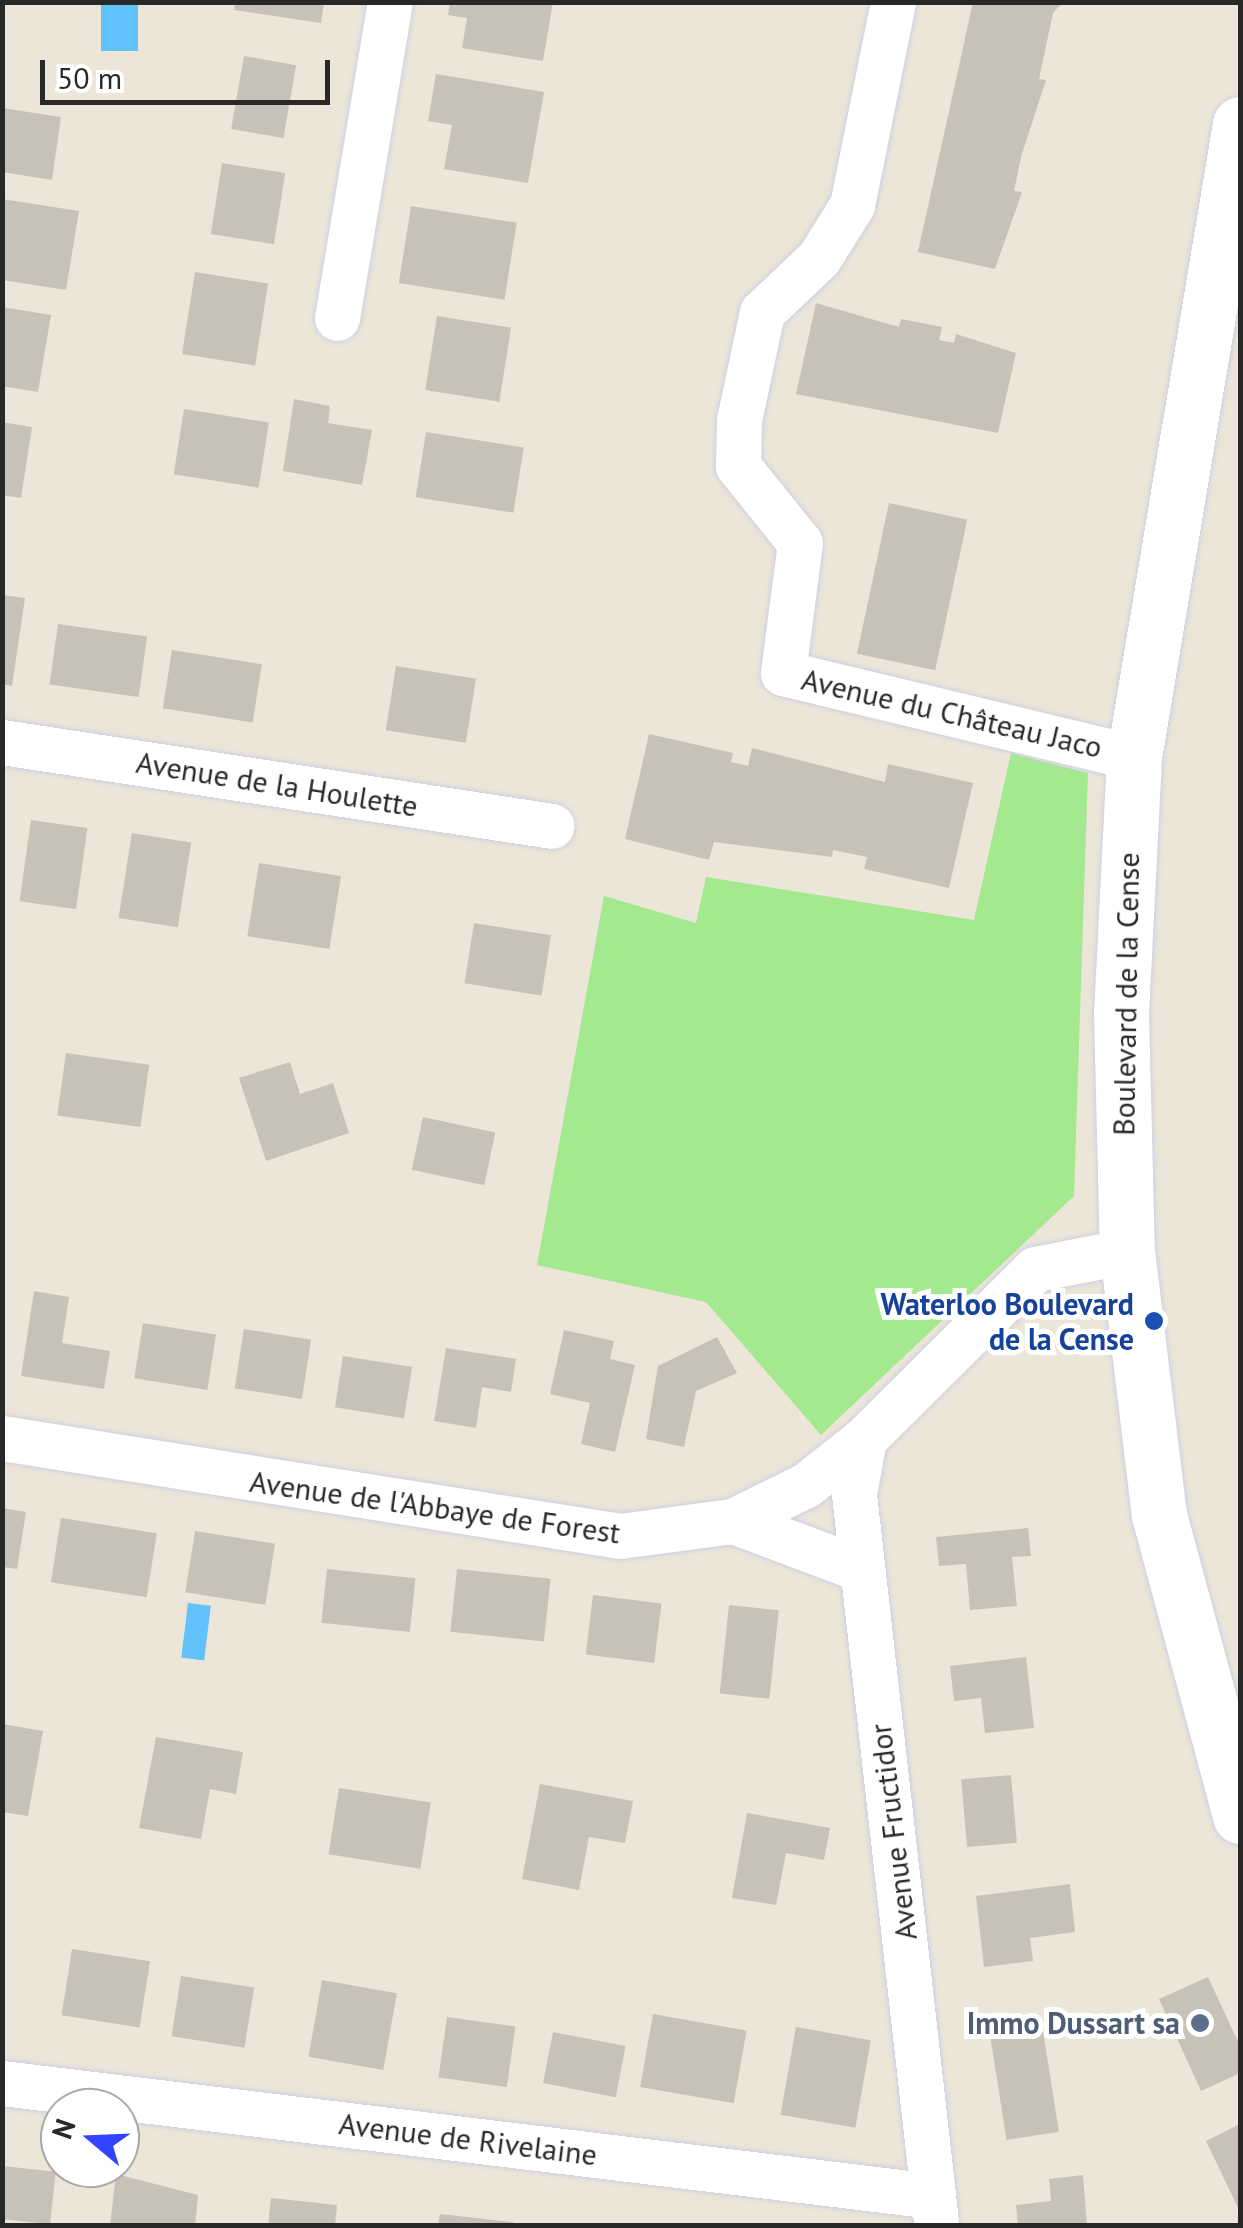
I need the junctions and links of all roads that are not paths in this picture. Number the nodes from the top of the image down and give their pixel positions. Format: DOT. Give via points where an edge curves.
graph roads {
  1 [pos="390,2"];
  2 [pos="893,2"];
  3 [pos="1239,147"];
  4 [pos="337,318"];
  5 [pos="2,742"];
  6 [pos="1134,756"];
  7 [pos="552,826"];
  8 [pos="1127,1250"];
  9 [pos="2,1438"];
  10 [pos="864,1440"];
  11 [pos="733,1521"];
  12 [pos="861,1569"];
  13 [pos="1240,1816"];
  14 [pos="2,2083"];
  15 [pos="935,2211"];
  1 -- 4 [label="street"];
  2 -- 6 [label="street, Avenue du Château Jaco" via="852,205 818,258 762,312 739,420 738,466 800,542 783,672"];
  3 -- 6 [label="main road, Boulevard de la Cense" via="1179,451"];
  5 -- 7 [label="street, Avenue de la Houlette"];
  6 -- 8 [label="main road, Boulevard de la Cense" via="1121,1012"];
  8 -- 10 [label="street" via="1035,1269 1005,1290"];
  8 -- 13 [label="main road, Boulevard de la Cense" via="1159,1515"];
  9 -- 11 [label="street, Avenue de l'Abbaye de Forest" via="620,1536"];
  10 -- 11 [label="street" via="806,1485"];
  10 -- 12 [label="street, Avenue Fructidor" via="854,1494"];
  11 -- 12 [label="street, Avenue de l'Abbaye de Forest"];
  12 -- 15 [label="street, Avenue Fructidor"];
  14 -- 15 [label="street, Avenue de Rivelaine"];
}
